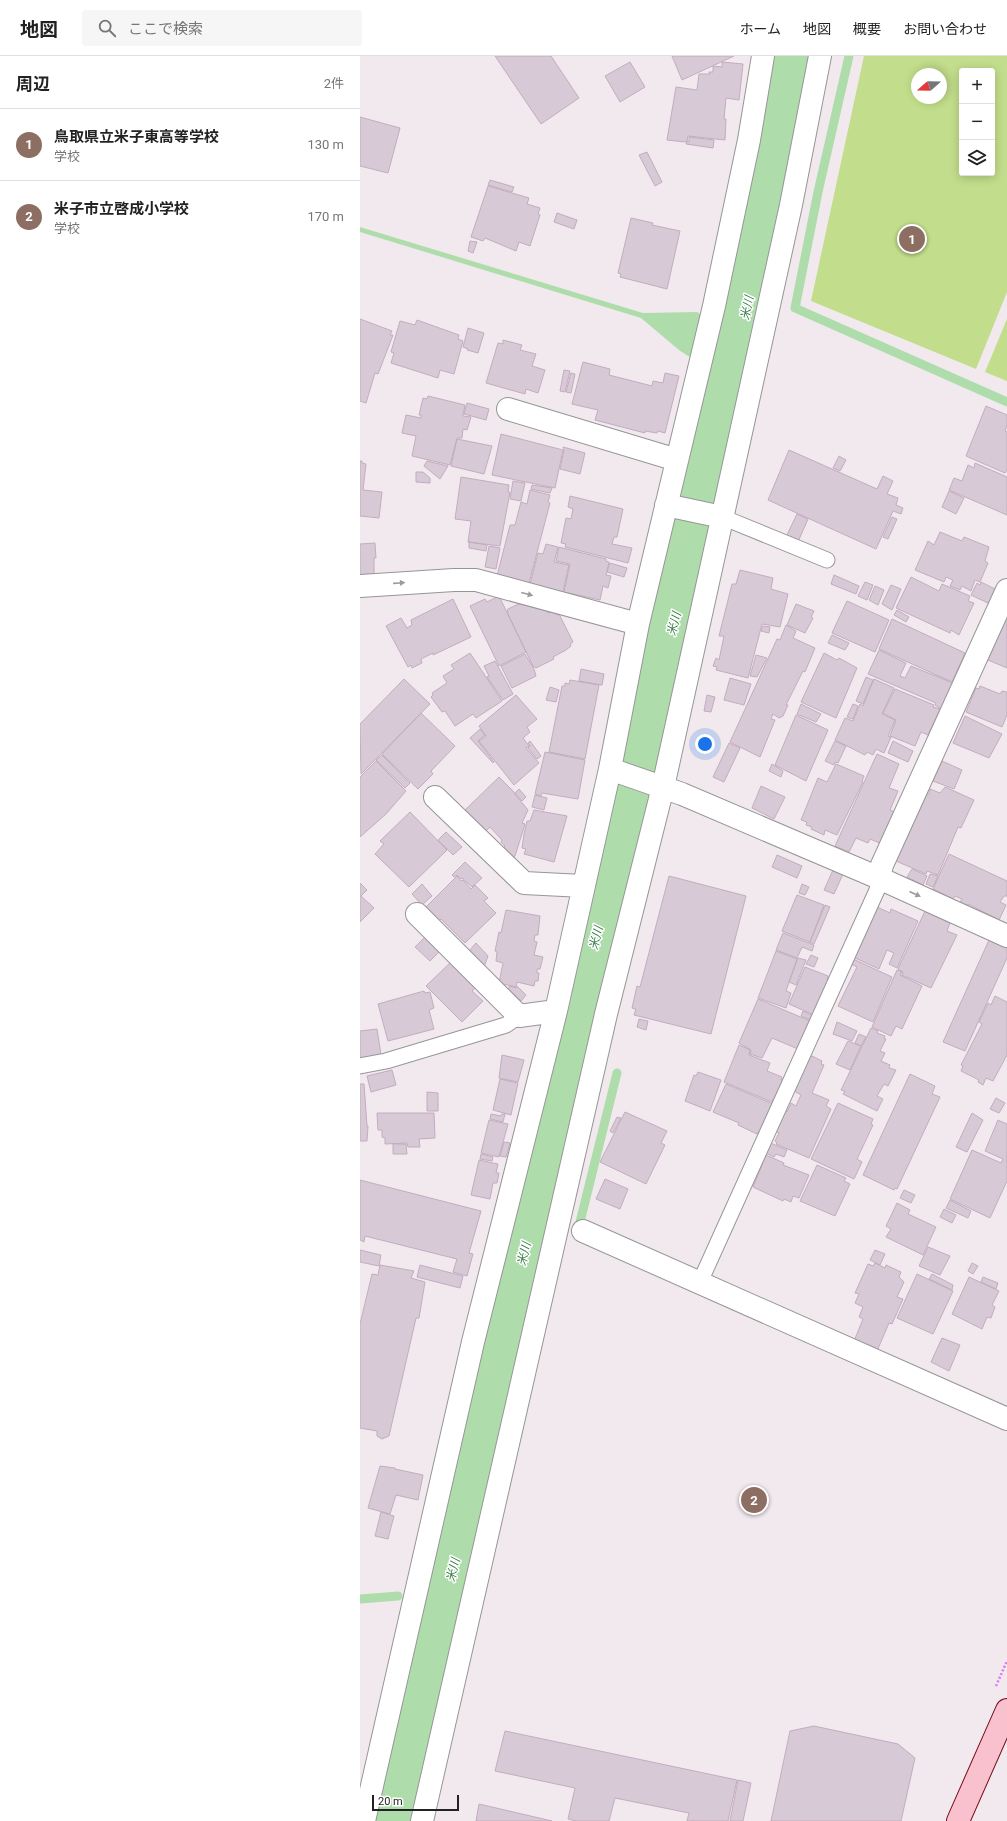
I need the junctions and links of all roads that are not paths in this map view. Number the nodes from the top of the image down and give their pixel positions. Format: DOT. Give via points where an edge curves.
graph roads {
  1 [pos="763,56"];
  2 [pos="820,56"];
  3 [pos="508,409"];
  4 [pos="677,460"];
  5 [pos="676,507"];
  6 [pos="717,516"];
  7 [pos="826,560"];
  8 [pos="360,586"];
  9 [pos="1007,590"];
  10 [pos="638,624"];
  11 [pos="615,770"];
  12 [pos="659,785"];
  13 [pos="435,797"];
  14 [pos="879,878"];
  15 [pos="582,886"];
  16 [pos="417,914"];
  17 [pos="1007,936"];
  18 [pos="556,1010"];
  19 [pos="519,1016"];
  20 [pos="360,1066"];
  21 [pos="583,1231"];
  22 [pos="700,1282"];
  23 [pos="1007,1419"];
  24 [pos="1007,1710"];
  25 [pos="364,1821"];
  26 [pos="422,1821"];
  27 [pos="958,1821"];
  1 -- 4 [label="street" via="749,140 714,306"];
  2 -- 6 [label="street" via="791,205"];
  3 -- 4 [label="street"];
  4 -- 5 [label="street"];
  5 -- 6 [label="street"];
  5 -- 10 [label="street"];
  6 -- 7 [label="lane"];
  6 -- 12 [label="street"];
  8 -- 10 [label="street, one-way" via="476,580"];
  9 -- 14 [label="street" via="882,865"];
  10 -- 11 [label="street"];
  11 -- 12 [label="street"];
  11 -- 15 [label="street"];
  12 -- 14 [label="street"];
  12 -- 26 [label="street"];
  13 -- 15 [label="street" via="524,883"];
  14 -- 17 [label="street, one-way"];
  14 -- 22 [label="lane" via="877,890"];
  15 -- 18 [label="street"];
  16 -- 19 [label="street"];
  18 -- 19 [label="street"];
  18 -- 25 [label="street" via="473,1342"];
  19 -- 20 [label="lane" via="506,1025 386,1061"];
  21 -- 22 [label="street"];
  22 -- 23 [label="street"];
  24 -- 27 [label="street"];
}
